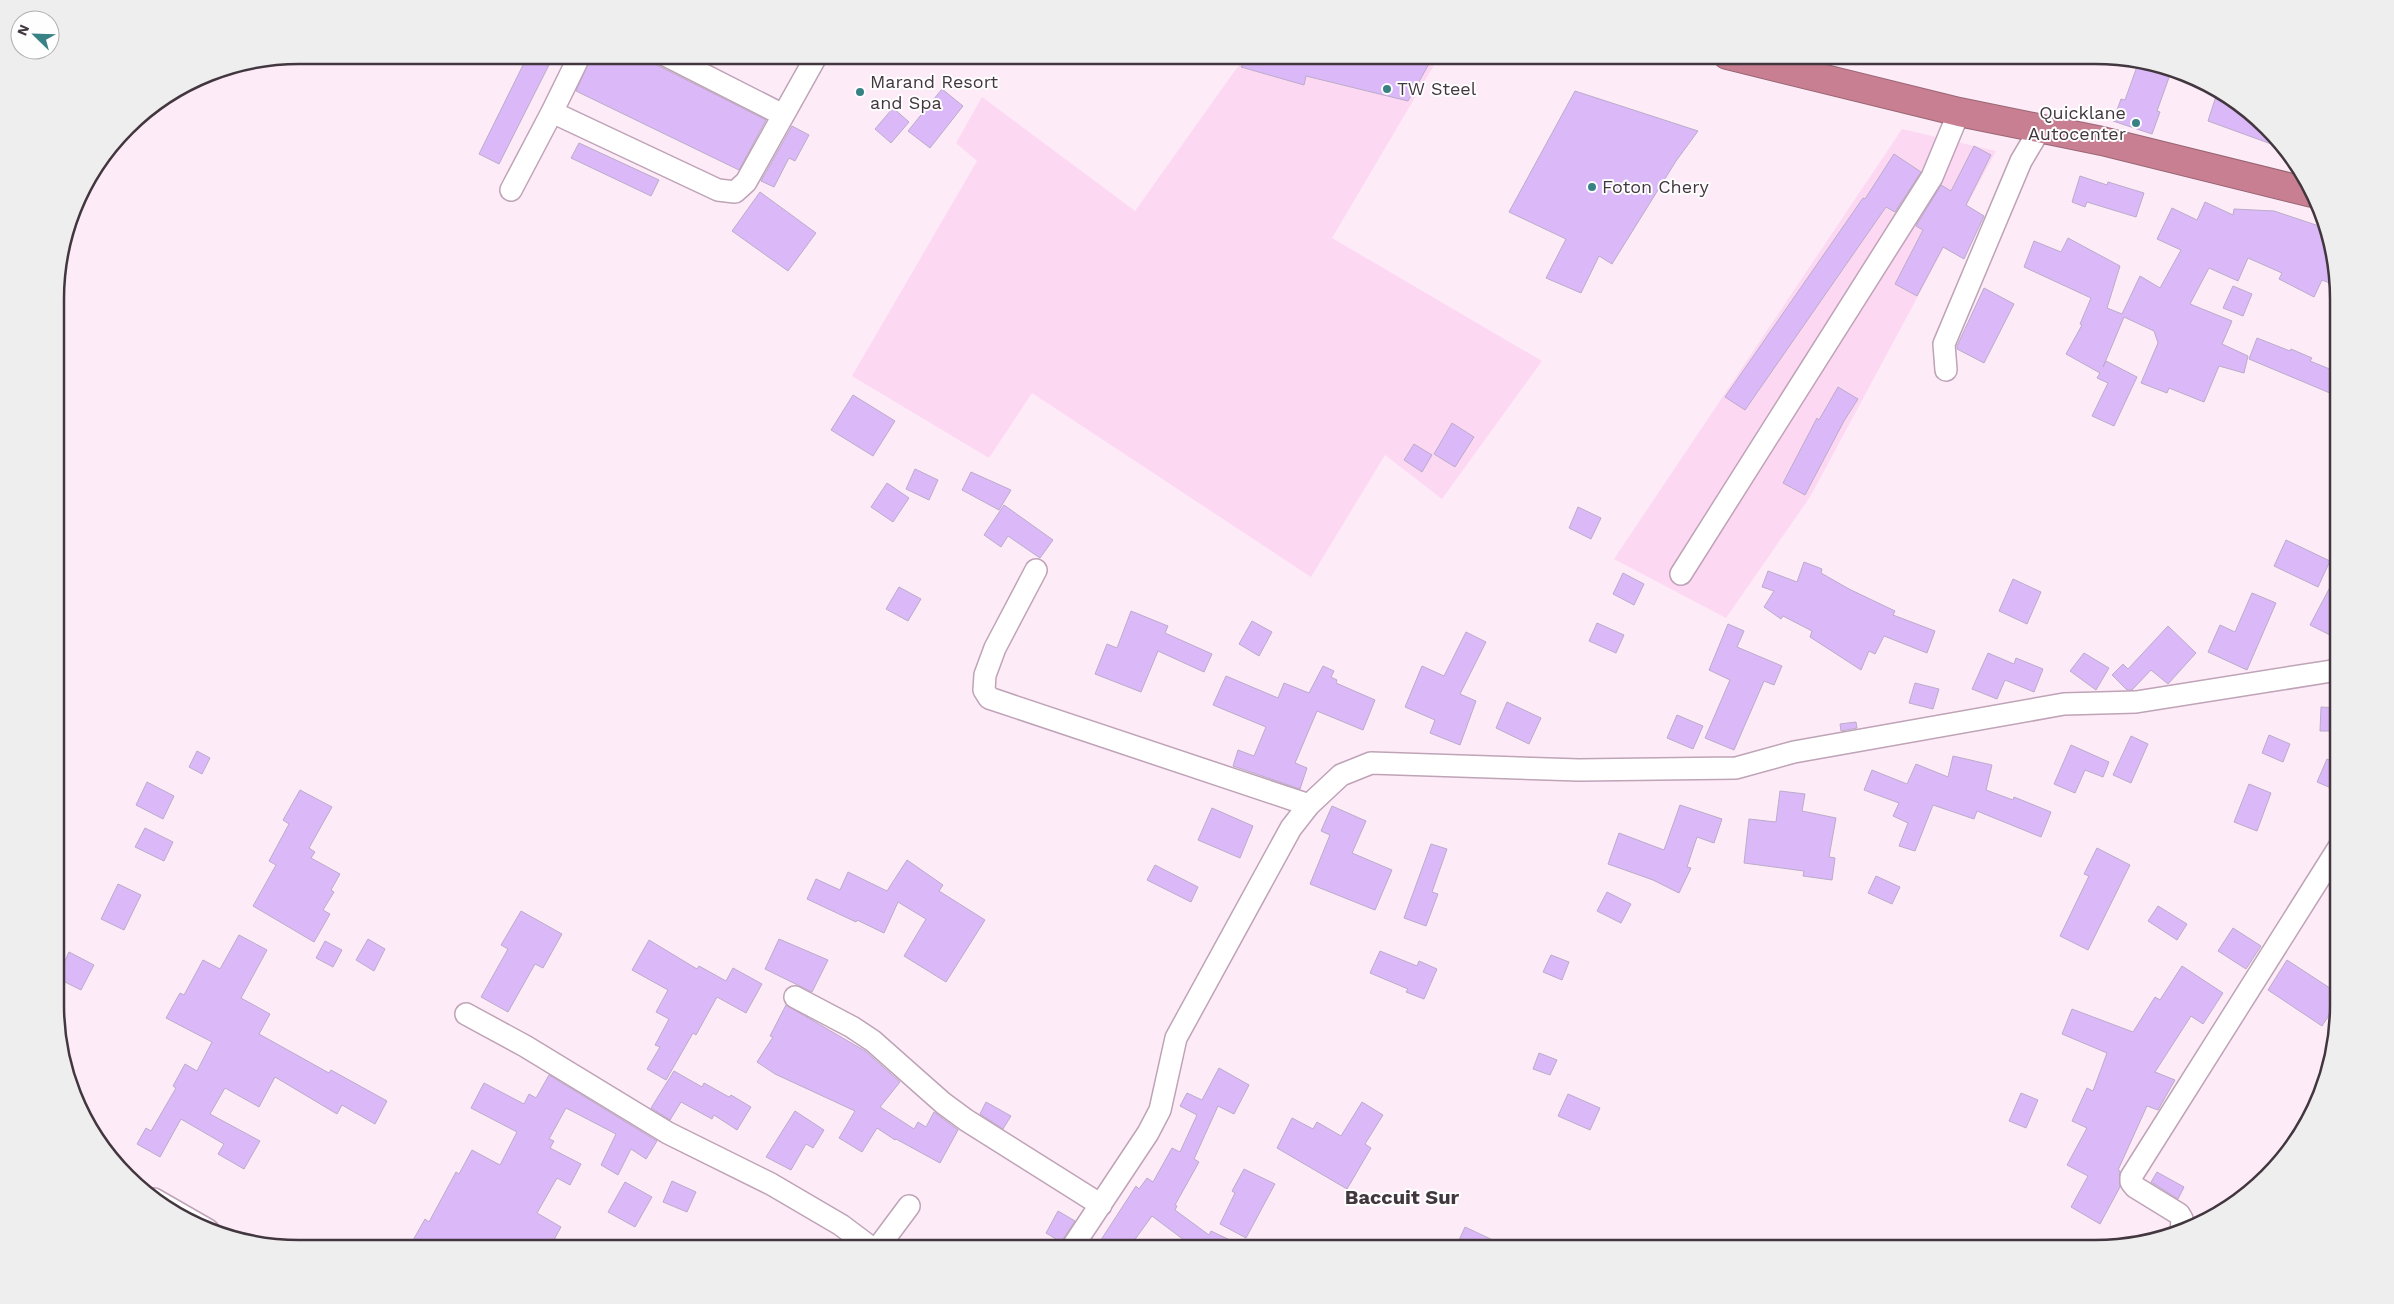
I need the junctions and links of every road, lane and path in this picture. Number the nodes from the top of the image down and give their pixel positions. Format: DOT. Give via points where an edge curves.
graph roads {
  1 [pos="576,64"];
  2 [pos="683,64"];
  3 [pos="812,64"];
  4 [pos="1763,64"];
  5 [pos="552,112"];
  6 [pos="1958,112"];
  7 [pos="783,115"];
  8 [pos="2040,129"];
  9 [pos="511,190"];
  10 [pos="2304,191"];
  11 [pos="1946,370"];
  12 [pos="1036,570"];
  13 [pos="1681,574"];
  14 [pos="2330,671"];
  15 [pos="1309,805"];
  16 [pos="2330,860"];
  17 [pos="795,997"];
  18 [pos="466,1014"];
  19 [pos="1101,1205"];
  20 [pos="909,1206"];
  21 [pos="2182,1223"];
  22 [pos="861,1240"];
  23 [pos="884,1240"];
  24 [pos="1077,1240"];
  1 -- 5 [label="street"];
  2 -- 7 [label="street"];
  3 -- 7 [label="street"];
  4 -- 6 [label="highway"];
  5 -- 7 [label="street" via="727,192 734,192 746,182"];
  5 -- 9 [label="street"];
  6 -- 8 [label="highway"];
  6 -- 13 [label="street" via="1932,177"];
  8 -- 10 [label="highway"];
  8 -- 11 [label="street" via="2021,161 1944,344"];
  12 -- 15 [label="street" via="988,666 984,690 989,698"];
  14 -- 15 [label="street" via="2136,702 2064,704 1794,752 1736,768 1579,770 1371,763 1342,775"];
  15 -- 19 [label="street" via="1291,828 1176,1038 1160,1110"];
  16 -- 21 [label="street" via="2131,1176 2135,1187 2179,1214"];
  17 -- 19 [label="street" via="859,1032 966,1120"];
  18 -- 22 [label="street" via="526,1046 668,1133 771,1184"];
  19 -- 24 [label="street"];
  20 -- 23 [label="street"];
}
